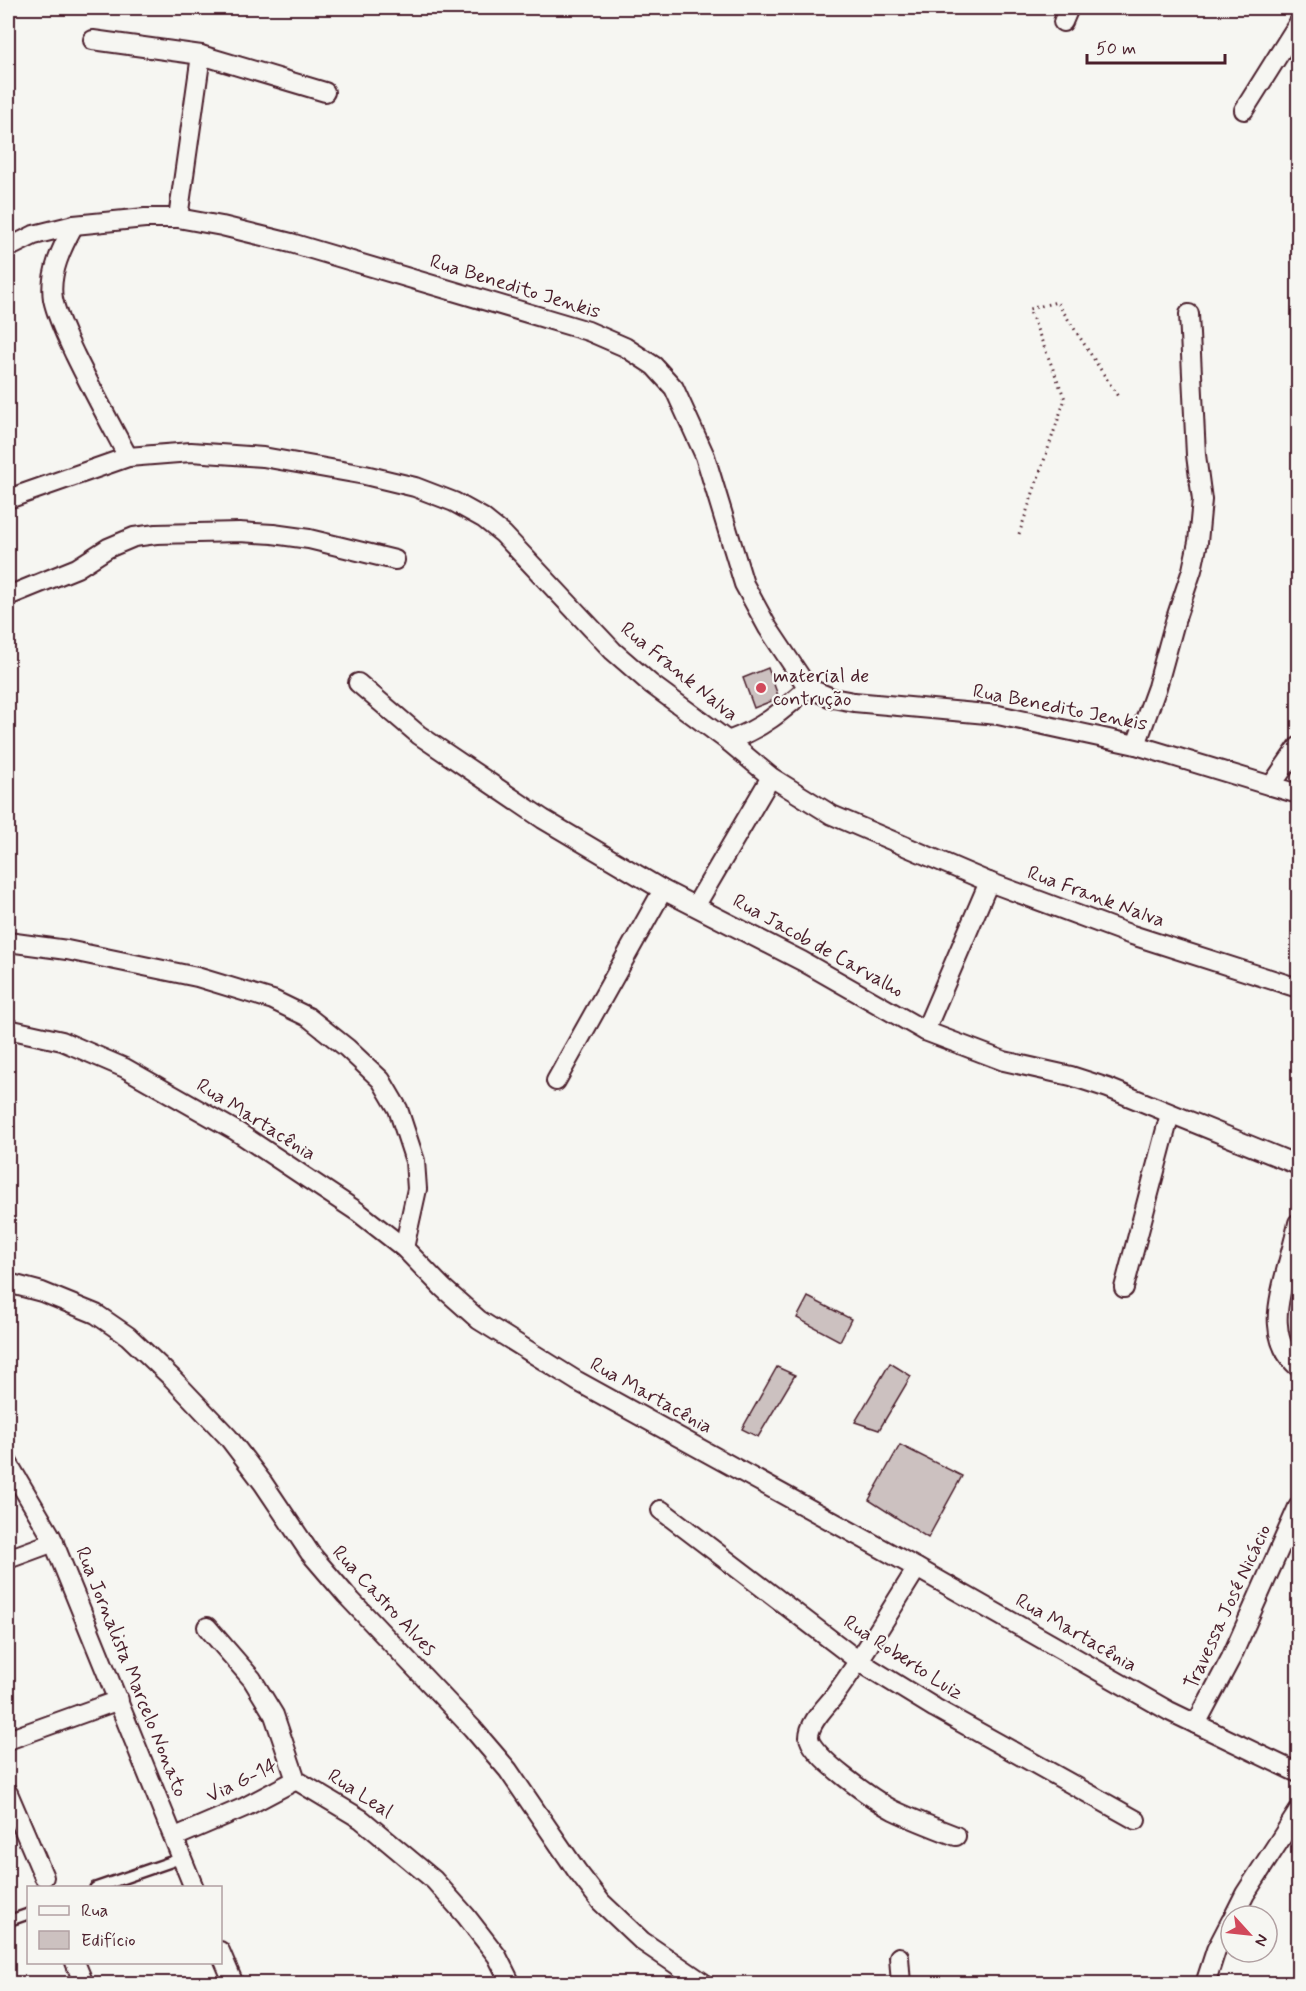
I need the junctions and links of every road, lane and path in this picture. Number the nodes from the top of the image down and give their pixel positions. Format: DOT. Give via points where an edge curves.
graph roads {
  1 [pos="1299,24"];
  2 [pos="93,40"];
  3 [pos="201,55"];
  4 [pos="325,92"];
  5 [pos="1244,110"];
  6 [pos="178,218"];
  7 [pos="74,225"];
  8 [pos="8,248"];
  9 [pos="1189,314"];
  10 [pos="1119,398"];
  11 [pos="128,457"];
  12 [pos="8,499"];
  13 [pos="1019,534"];
  14 [pos="395,560"];
  15 [pos="8,596"];
  16 [pos="358,683"];
  17 [pos="807,688"];
  18 [pos="728,741"];
  19 [pos="1136,745"];
  20 [pos="1299,747"];
  21 [pos="771,777"];
  22 [pos="1271,786"];
  23 [pos="1299,794"];
  24 [pos="989,882"];
  25 [pos="663,890"];
  26 [pos="696,905"];
  27 [pos="8,942"];
  28 [pos="1299,988"];
  29 [pos="8,1029"];
  30 [pos="925,1031"];
  31 [pos="556,1081"];
  32 [pos="1170,1114"];
  33 [pos="1299,1165"];
  34 [pos="1299,1223"];
  35 [pos="404,1248"];
  36 [pos="8,1283"];
  37 [pos="1124,1288"];
  38 [pos="1299,1366"];
  39 [pos="13,1470"];
  40 [pos="1299,1507"];
  41 [pos="661,1510"];
  42 [pos="54,1542"];
  43 [pos="8,1559"];
  44 [pos="917,1568"];
  45 [pos="207,1627"];
  46 [pos="860,1662"];
  47 [pos="119,1701"];
  48 [pos="1196,1724"];
  49 [pos="8,1740"];
  50 [pos="1299,1773"];
  51 [pos="296,1780"];
  52 [pos="8,1793"];
  53 [pos="1299,1812"];
  54 [pos="1136,1820"];
  55 [pos="956,1836"];
  56 [pos="175,1837"];
  57 [pos="182,1858"];
  58 [pos="44,1877"];
  59 [pos="97,1886"];
  60 [pos="194,1886"];
  61 [pos="1240,1904"];
  62 [pos="27,1914"];
  63 [pos="8,1921"];
  64 [pos="1219,1944"];
  65 [pos="222,1956"];
  66 [pos="899,1958"];
  67 [pos="76,1964"];
  68 [pos="84,1983"];
  69 [pos="234,1983"];
  70 [pos="512,1983"];
  71 [pos="705,1983"];
  72 [pos="901,1983"];
  73 [pos="1205,1983"];
  1 -- 5 [label="street"];
  2 -- 3 [label="street"];
  3 -- 4 [label="street"];
  3 -- 6 [label="street"];
  6 -- 7 [label="street, Rua Benedito Jenkis"];
  6 -- 17 [label="street, Rua Benedito Jenkis" via="291,243 588,331 625,347 654,366 674,388 705,456 744,584"];
  7 -- 8 [label="street, Rua Benedito Jenkis" via="34,235"];
  7 -- 11 [label="street" via="54,271 53,298 69,342"];
  9 -- 19 [label="street" via="1202,500 1198,542"];
  10 -- 13 [label="path" via="1057,302 1029,309 1065,399"];
  11 -- 12 [label="street, Rua Frank Nalva"];
  11 -- 18 [label="street, Rua Frank Nalva" via="191,452 263,457 365,475 454,502 503,534 613,651"];
  14 -- 15 [label="street" via="273,534 156,534 134,537 77,568"];
  16 -- 25 [label="street, Rua Jacob de Carvalho" via="419,735 543,819"];
  17 -- 18 [label="street" via="765,724"];
  17 -- 19 [label="street, Rua Benedito Jenkis" via="854,702 998,715"];
  18 -- 21 [label="street, Rua Frank Nalva"];
  19 -- 22 [label="street, Rua Benedito Jenkis"];
  20 -- 22 [label="street"];
  21 -- 24 [label="street, Rua Frank Nalva" via="832,815"];
  21 -- 26 [label="street"];
  22 -- 23 [label="street, Rua Benedito Jenkis"];
  24 -- 28 [label="street, Rua Frank Nalva" via="1129,934"];
  24 -- 30 [label="street"];
  25 -- 26 [label="street, Rua Jacob de Carvalho"];
  25 -- 31 [label="street"];
  26 -- 30 [label="street, Rua Jacob de Carvalho" via="855,989"];
  27 -- 35 [label="street" via="197,977 273,1000 308,1017 381,1080 398,1109 415,1161 417,1189"];
  29 -- 35 [label="street, Rua Martacênia" via="62,1041 125,1068 236,1131 358,1212"];
  30 -- 32 [label="street, Rua Jacob de Carvalho" via="1004,1061 1108,1088"];
  32 -- 33 [label="street, Rua Jacob de Carvalho"];
  32 -- 37 [label="street"];
  34 -- 38 [label="street" via="1277,1324 1281,1342"];
  35 -- 44 [label="street, Rua Martacênia" via="479,1320 522,1348"];
  36 -- 71 [label="street, Rua Castro Alves" via="96,1314 128,1336 172,1378 228,1437 310,1553 508,1770 601,1902 642,1941"];
  39 -- 42 [label="street, Rua Jornalista Marcelo Nonato"];
  40 -- 48 [label="street, Travessa José Nicácio" via="1231,1658"];
  41 -- 46 [label="street, Rua Roberto Luiz"];
  42 -- 43 [label="street"];
  42 -- 47 [label="street, Rua Jornalista Marcelo Nonato"];
  44 -- 46 [label="street"];
  44 -- 48 [label="street, Rua Martacênia"];
  45 -- 51 [label="street, Rua Leal" via="252,1679 274,1715"];
  46 -- 54 [label="street, Rua Roberto Luiz"];
  46 -- 55 [label="street" via="814,1722 810,1744 859,1788 891,1809"];
  47 -- 49 [label="street"];
  47 -- 56 [label="street, Rua Jornalista Marcelo Nonato"];
  48 -- 50 [label="street, Rua Martacênia"];
  51 -- 56 [label="street, Via G-14"];
  51 -- 70 [label="street, Rua Leal" via="361,1819 434,1880 466,1916"];
  52 -- 58 [label="street"];
  53 -- 61 [label="street"];
  56 -- 57 [label="street, Rua Jornalista Marcelo Nonato"];
  57 -- 59 [label="lane"];
  57 -- 60 [label="street, Rua Jornalista Marcelo Nonato"];
  62 -- 63 [label="lane"];
  64 -- 73 [label="street"];
  65 -- 69 [label="street"];
  66 -- 72 [label="street"];
  67 -- 68 [label="street"];
}
